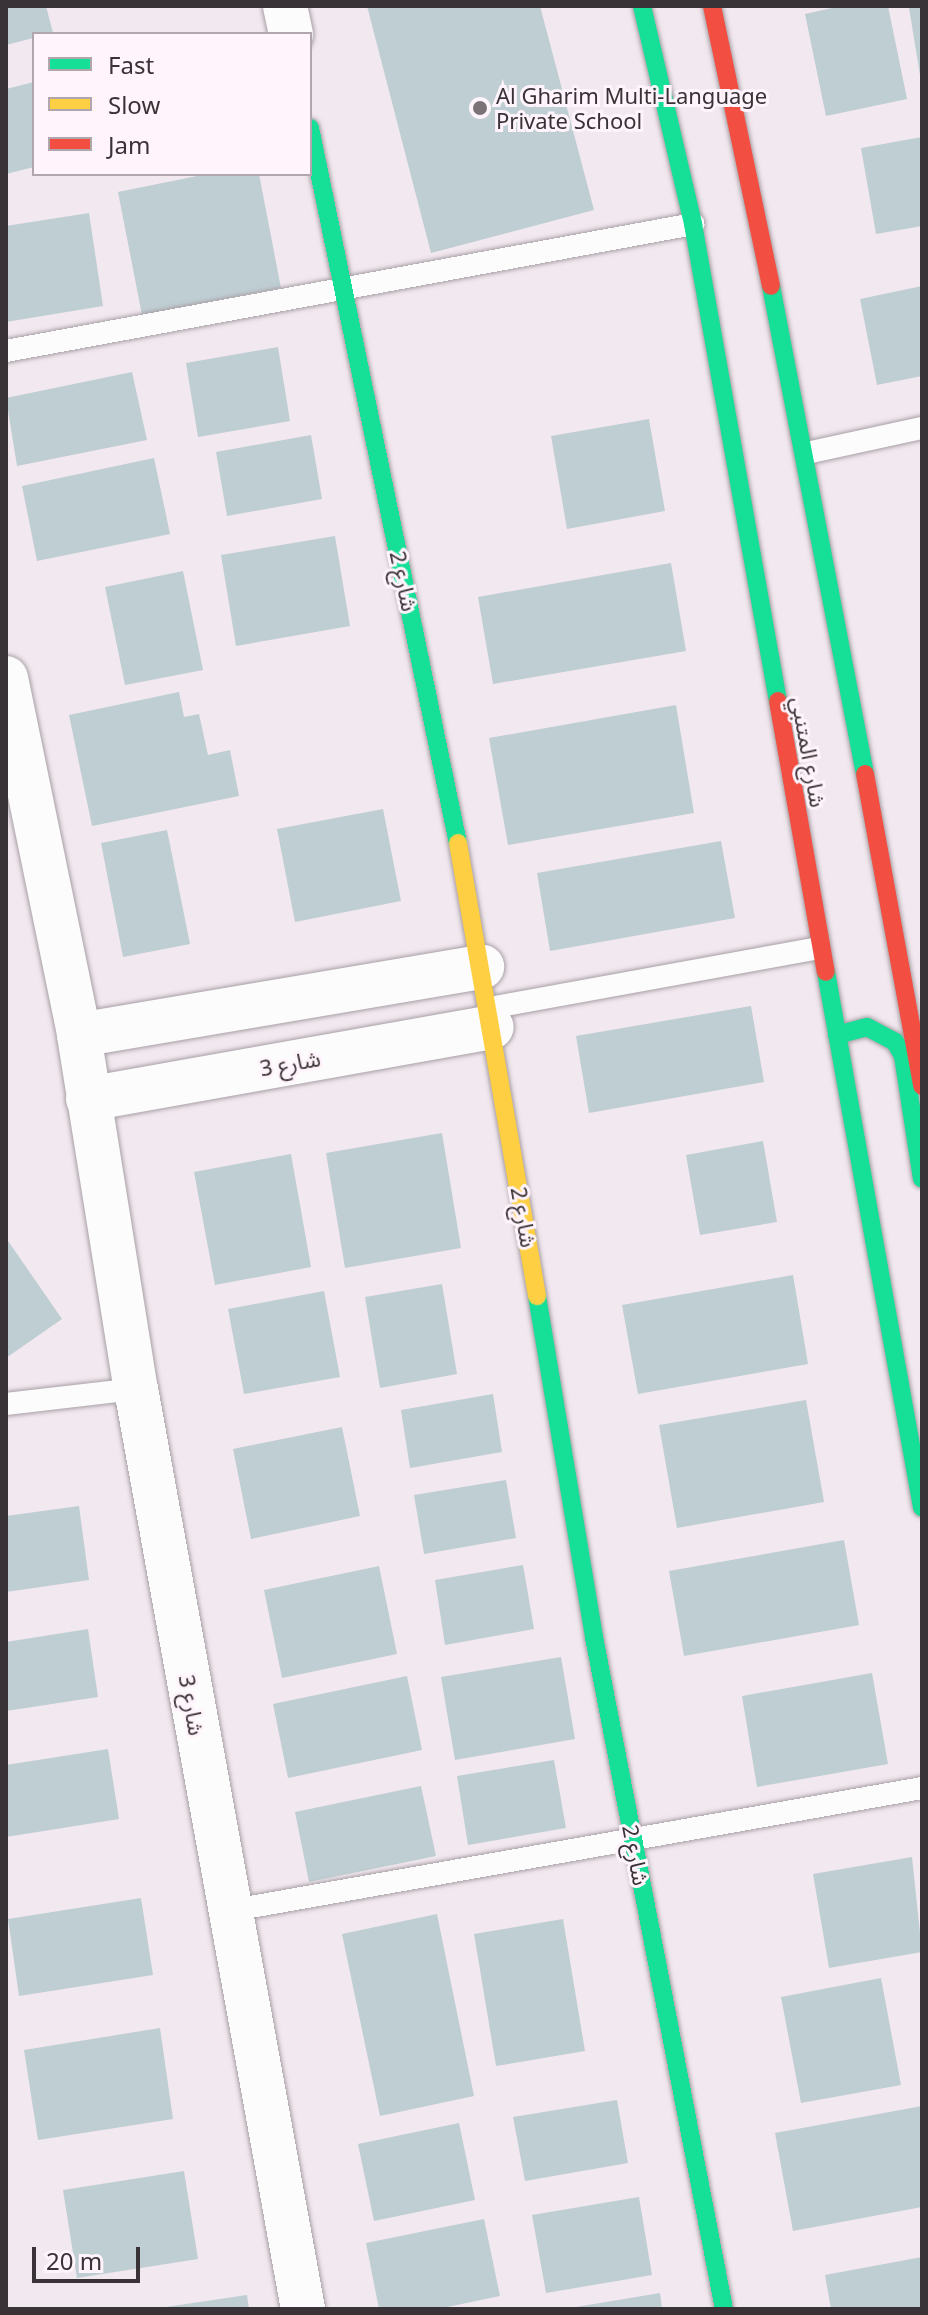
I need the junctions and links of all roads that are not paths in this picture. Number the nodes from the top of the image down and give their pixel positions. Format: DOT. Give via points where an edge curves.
graph roads {
  1 [pos="285,6"];
  2 [pos="642,6"];
  3 [pos="712,6"];
  4 [pos="291,32"];
  5 [pos="312,138"];
  6 [pos="693,224"];
  7 [pos="344,292"];
  8 [pos="6,351"];
  9 [pos="922,428"];
  10 [pos="807,453"];
  11 [pos="6,678"];
  12 [pos="15,765"];
  13 [pos="819,948"];
  14 [pos="487,1001"];
  15 [pos="79,1035"];
  16 [pos="837,1035"];
  17 [pos="922,1086"];
  18 [pos="88,1099"];
  19 [pos="922,1179"];
  20 [pos="136,1389"];
  21 [pos="6,1404"];
  22 [pos="922,1507"];
  23 [pos="922,1788"];
  24 [pos="633,1839"];
  25 [pos="228,1911"];
  26 [pos="303,2309"];
  27 [pos="724,2309"];
  1 -- 4 [label="street"];
  2 -- 6 [label="street, شارع المتنبي"];
  3 -- 10 [label="street"];
  5 -- 7 [label="street, شارع 2"];
  6 -- 7 [label="lane"];
  6 -- 13 [label="street, شارع المتنبي"];
  7 -- 8 [label="lane"];
  7 -- 14 [label="street, شارع 2"];
  9 -- 10 [label="lane"];
  10 -- 17 [label="street"];
  11 -- 12 [label="street, شارع 3"];
  12 -- 15 [label="street, شارع 3"];
  13 -- 14 [label="lane"];
  13 -- 16 [label="street, شارع المتنبي"];
  14 -- 15 [label="street"];
  14 -- 18 [label="street, شارع 3"];
  14 -- 24 [label="street, شارع 2"];
  15 -- 18 [label="street, شارع 3"];
  16 -- 19 [label="street" via="867,1027 895,1042 903,1056"];
  16 -- 22 [label="street, شارع المتنبي"];
  18 -- 20 [label="street, شارع 3"];
  20 -- 21 [label="lane"];
  20 -- 25 [label="street, شارع 3"];
  23 -- 24 [label="lane"];
  24 -- 25 [label="lane"];
  24 -- 27 [label="street, شارع 2"];
  25 -- 26 [label="street, شارع 3"];
}
